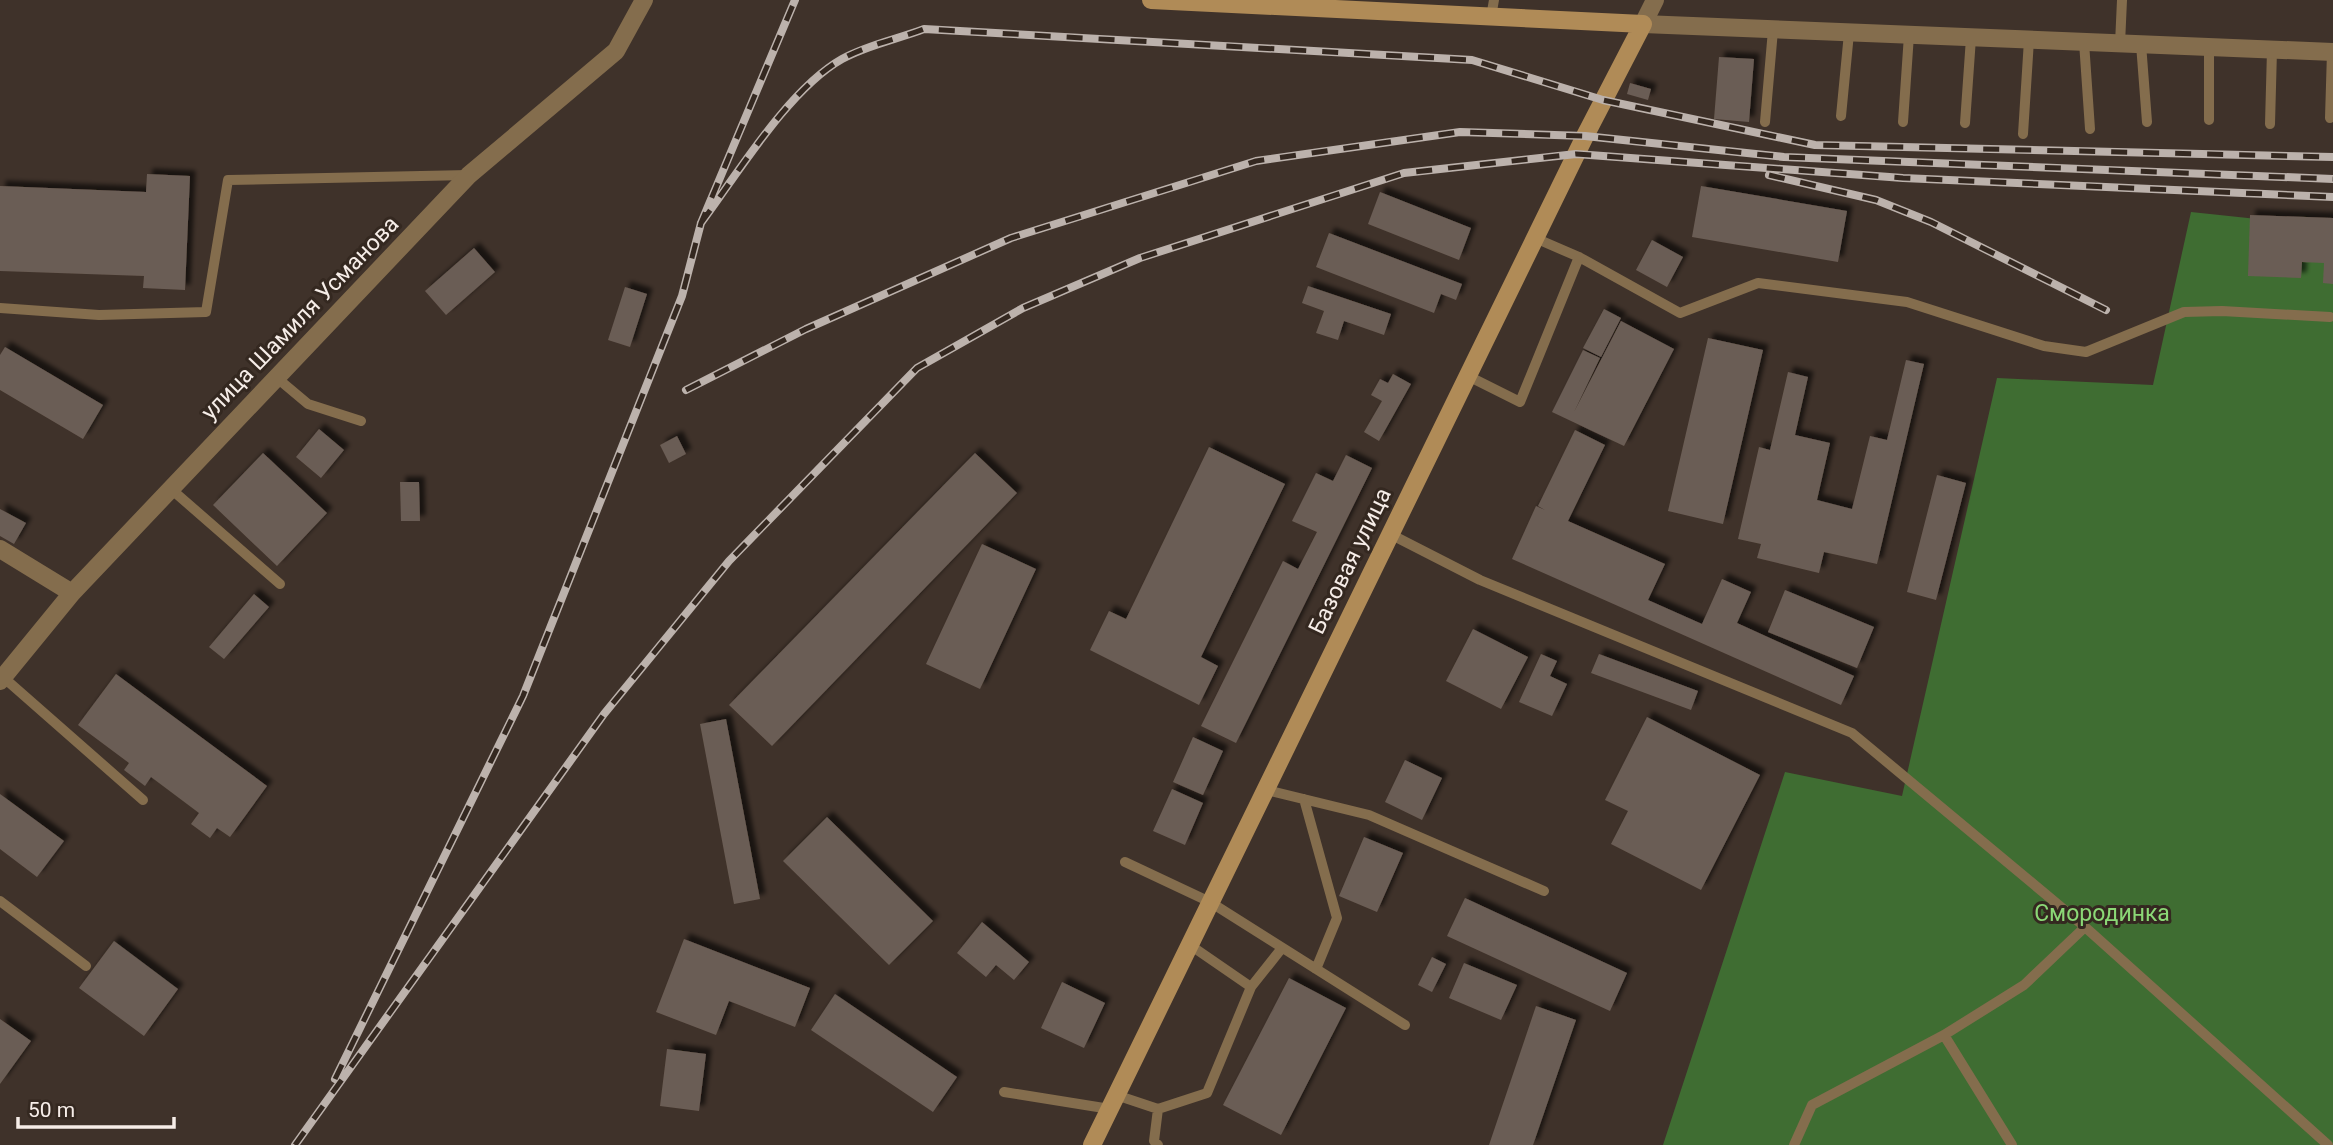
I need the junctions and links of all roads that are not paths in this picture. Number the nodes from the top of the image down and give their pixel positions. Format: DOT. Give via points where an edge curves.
graph roads {
  1 [pos="645,0"];
  2 [pos="1150,0"];
  3 [pos="1655,0"];
  4 [pos="2123,0"];
  5 [pos="1246,2"];
  6 [pos="1492,8"];
  7 [pos="1643,24"];
  8 [pos="1773,30"];
  9 [pos="1849,33"];
  10 [pos="1909,35"];
  11 [pos="1972,37"];
  12 [pos="2029,40"];
  13 [pos="2084,42"];
  14 [pos="2120,44"];
  15 [pos="2141,44"];
  16 [pos="2208,47"];
  17 [pos="2272,50"];
  18 [pos="2332,52"];
  19 [pos="1841,116"];
  20 [pos="2330,118"];
  21 [pos="2208,120"];
  22 [pos="1765,122"];
  23 [pos="1903,122"];
  24 [pos="2147,122"];
  25 [pos="1965,123"];
  26 [pos="2270,124"];
  27 [pos="2090,129"];
  28 [pos="2023,134"];
  29 [pos="469,175"];
  30 [pos="1535,239"];
  31 [pos="1579,257"];
  32 [pos="0,308"];
  33 [pos="2330,317"];
  34 [pos="1468,376"];
  35 [pos="277,378"];
  36 [pos="361,421"];
  37 [pos="172,489"];
  38 [pos="1390,534"];
  39 [pos="0,549"];
  40 [pos="280,584"];
  41 [pos="72,593"];
  42 [pos="2,679"];
  43 [pos="1266,790"];
  44 [pos="1304,799"];
  45 [pos="143,800"];
  46 [pos="1125,862"];
  47 [pos="1544,891"];
  48 [pos="0,901"];
  49 [pos="1210,902"];
  50 [pos="2085,927"];
  51 [pos="1190,945"];
  52 [pos="1282,948"];
  53 [pos="86,966"];
  54 [pos="1316,969"];
  55 [pos="1251,987"];
  56 [pos="1405,1025"];
  57 [pos="1944,1035"];
  58 [pos="1004,1092"];
  59 [pos="1113,1102"];
  60 [pos="1158,1109"];
  61 [pos="1092,1145"];
  62 [pos="1158,1145"];
  63 [pos="1794,1145"];
  64 [pos="2012,1145"];
  65 [pos="2328,1145"];
  1 -- 29 [label="street, улица Шамиля Усманова" via="616,51"];
  2 -- 5 [label="main road"];
  3 -- 7 [label="street, Базовая улица"];
  4 -- 14 [label="lane"];
  5 -- 6 [label="main road"];
  6 -- 7 [label="main road"];
  7 -- 8 [label="street"];
  7 -- 30 [label="main road, Базовая улица"];
  8 -- 9 [label="street"];
  8 -- 22 [label="lane"];
  9 -- 10 [label="street"];
  9 -- 19 [label="lane"];
  10 -- 11 [label="street"];
  10 -- 23 [label="lane"];
  11 -- 12 [label="street"];
  11 -- 25 [label="lane"];
  12 -- 13 [label="street"];
  12 -- 28 [label="lane"];
  13 -- 14 [label="street"];
  13 -- 27 [label="lane"];
  14 -- 15 [label="street"];
  15 -- 16 [label="street"];
  15 -- 24 [label="lane"];
  16 -- 17 [label="street"];
  16 -- 21 [label="lane"];
  17 -- 18 [label="street"];
  17 -- 26 [label="lane"];
  18 -- 20 [label="lane"];
  29 -- 32 [label="lane" via="228,180 206,312 99,316"];
  29 -- 35 [label="street, улица Шамиля Усманова"];
  30 -- 31 [label="lane"];
  30 -- 34 [label="main road, Базовая улица"];
  31 -- 33 [label="lane" via="1680,313 1758,283 1907,302 2043,346 2086,352 2185,312"];
  31 -- 34 [label="lane" via="1520,402"];
  34 -- 38 [label="main road, Базовая улица"];
  35 -- 36 [label="lane" via="308,404"];
  35 -- 37 [label="street, улица Шамиля Усманова"];
  37 -- 40 [label="lane"];
  37 -- 41 [label="street, улица Шамиля Усманова"];
  38 -- 43 [label="main road, Базовая улица"];
  38 -- 50 [label="lane" via="1480,580 1852,733"];
  39 -- 41 [label="street"];
  41 -- 42 [label="street, улица Шамиля Усманова"];
  42 -- 45 [label="lane"];
  43 -- 44 [label="lane"];
  43 -- 49 [label="main road, Базовая улица"];
  44 -- 47 [label="lane" via="1369,815"];
  44 -- 54 [label="lane" via="1337,918"];
  46 -- 49 [label="lane"];
  48 -- 53 [label="lane"];
  49 -- 51 [label="main road, Базовая улица"];
  49 -- 52 [label="lane"];
  50 -- 57 [label="lane" via="2024,985"];
  50 -- 65 [label="lane"];
  51 -- 55 [label="lane"];
  51 -- 59 [label="main road, Базовая улица"];
  52 -- 54 [label="lane"];
  52 -- 55 [label="lane"];
  54 -- 56 [label="lane"];
  55 -- 60 [label="lane" via="1208,1093"];
  57 -- 63 [label="lane" via="1812,1105"];
  57 -- 64 [label="lane"];
  58 -- 59 [label="lane"];
  59 -- 60 [label="lane"];
  59 -- 61 [label="main road, Базовая улица"];
  60 -- 62 [label="lane" via="1154,1141"];
}
